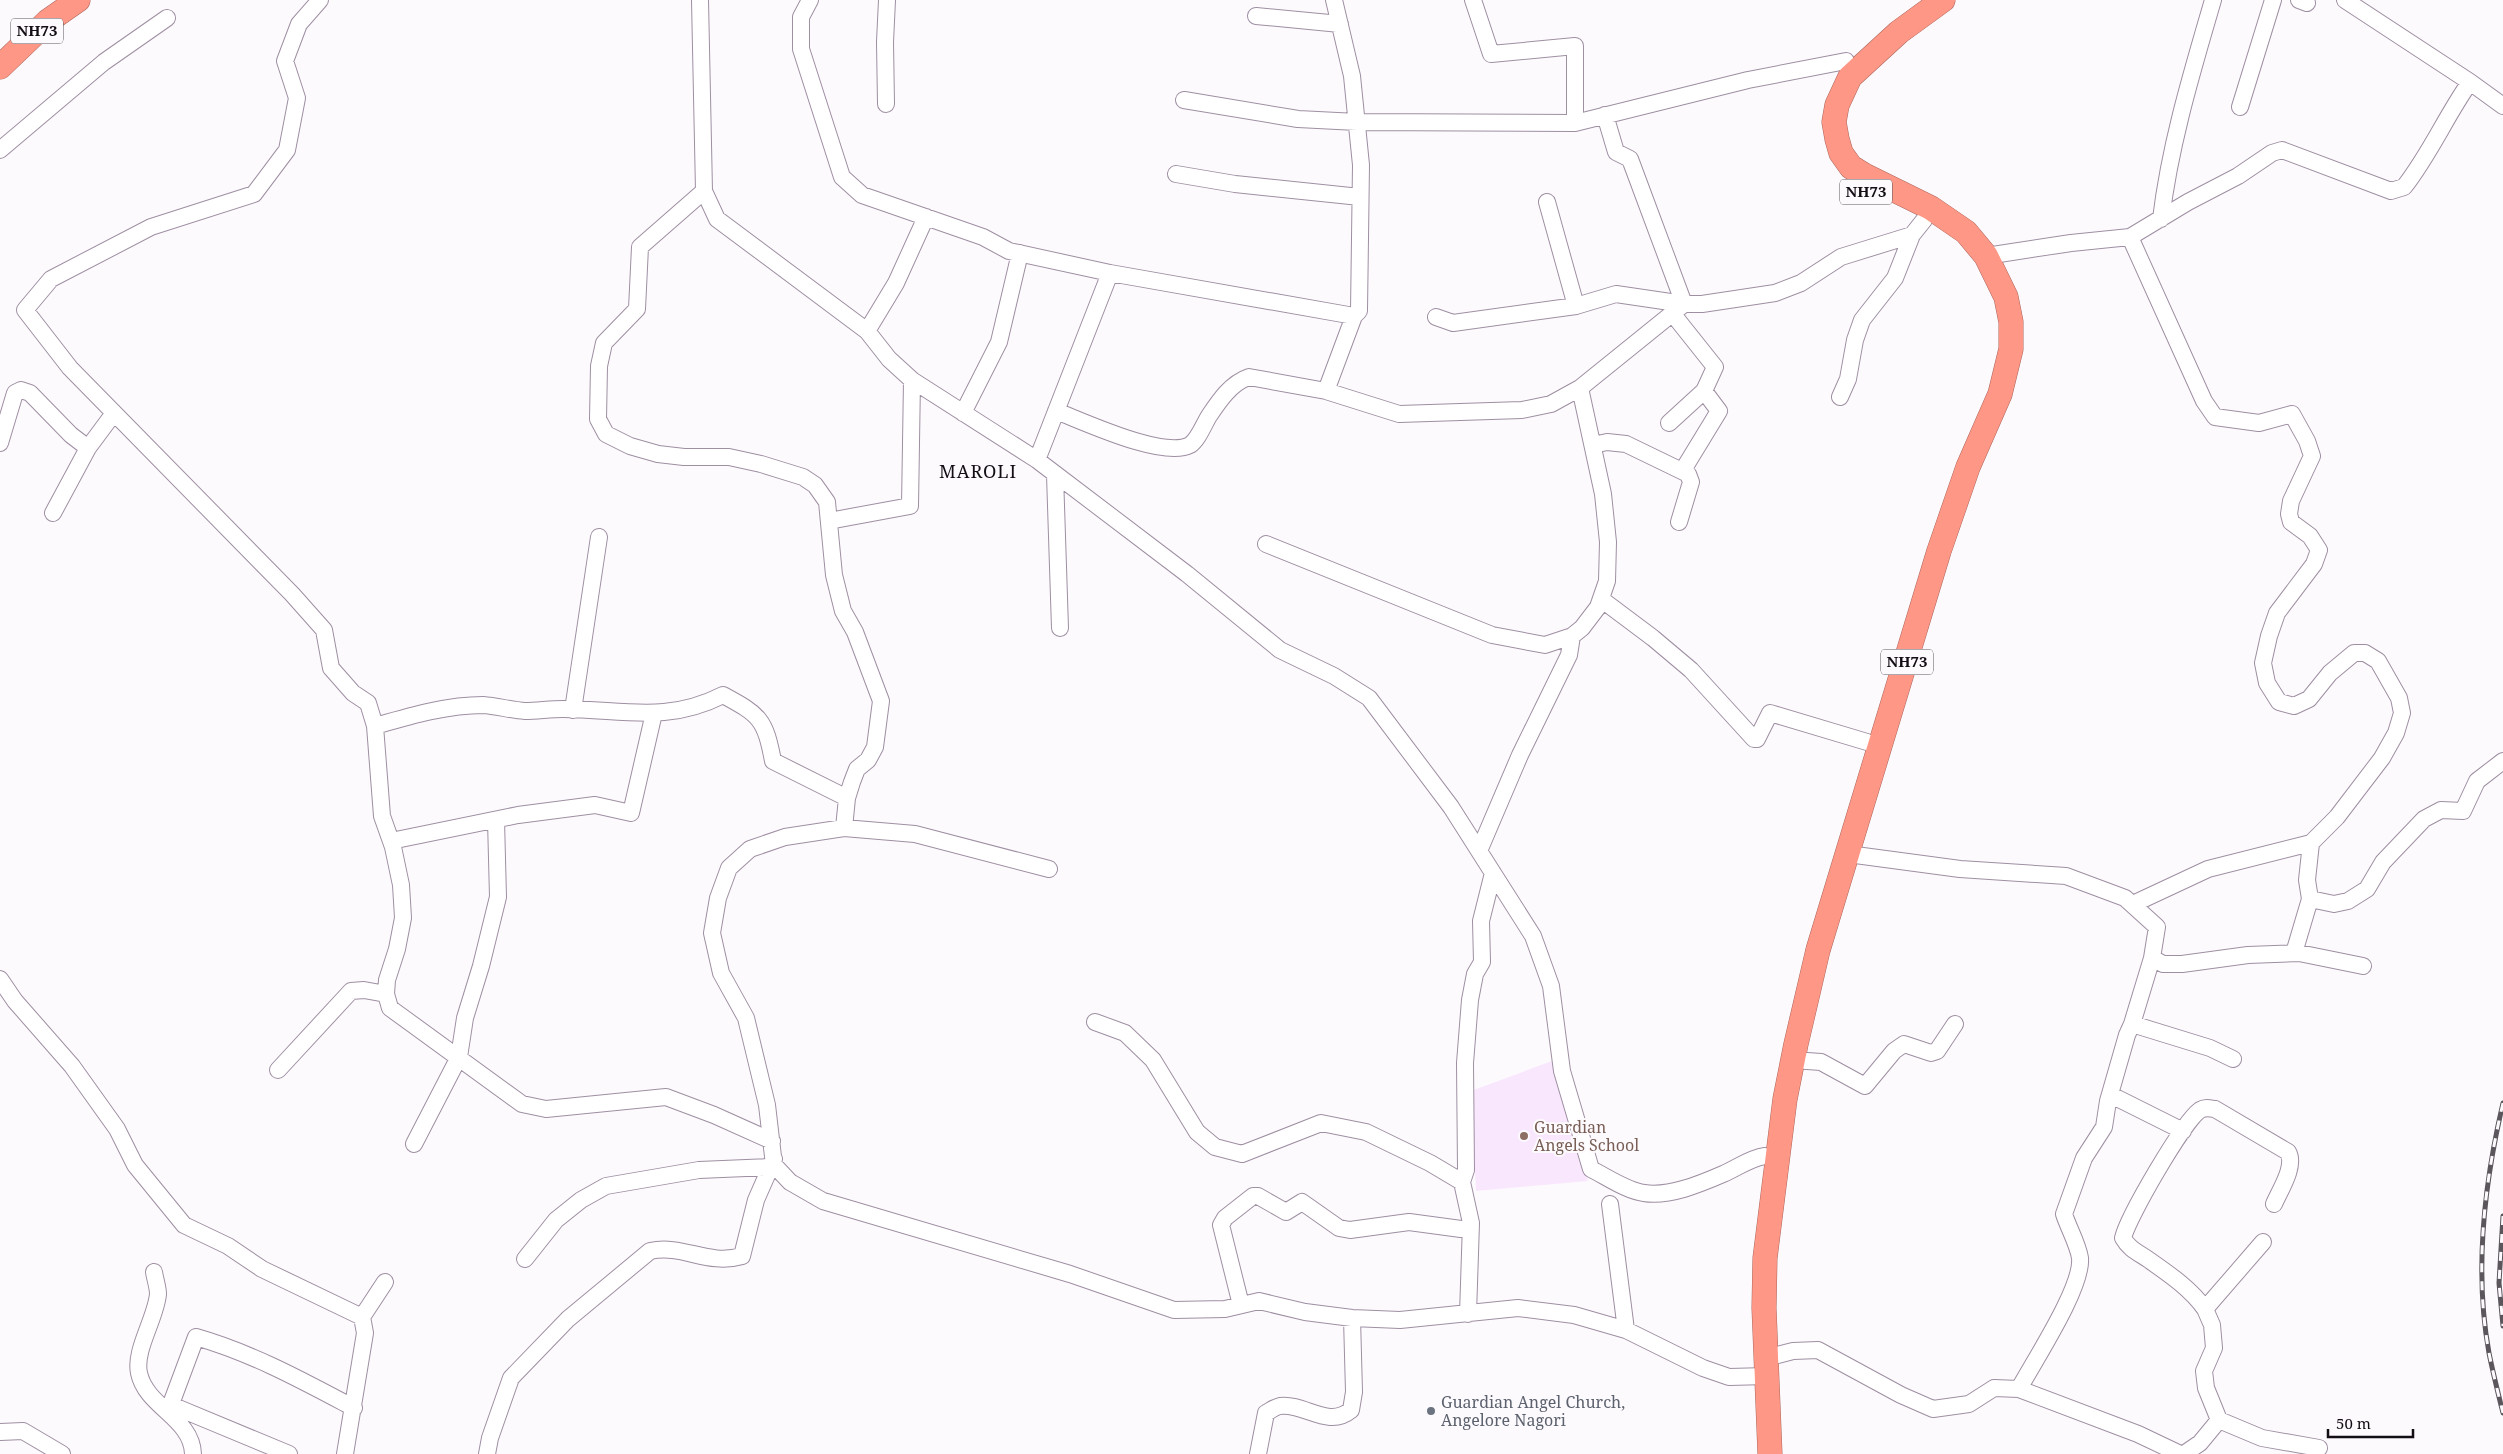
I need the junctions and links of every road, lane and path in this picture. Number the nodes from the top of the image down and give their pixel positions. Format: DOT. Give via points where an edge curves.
graph roads {
  1 [pos="54,0"];
  2 [pos="78,0"];
  3 [pos="320,0"];
  4 [pos="700,0"];
  5 [pos="810,0"];
  6 [pos="888,0"];
  7 [pos="1334,0"];
  8 [pos="1473,0"];
  9 [pos="1918,0"];
  10 [pos="1943,0"];
  11 [pos="2213,0"];
  12 [pos="2273,0"];
  13 [pos="2345,0"];
  14 [pos="1256,16"];
  15 [pos="167,18"];
  16 [pos="1340,24"];
  17 [pos="1895,27"];
  18 [pos="0,51"];
  19 [pos="1846,60"];
  20 [pos="0,67"];
  21 [pos="2470,82"];
  22 [pos="1184,100"];
  23 [pos="886,104"];
  24 [pos="2503,106"];
  25 [pos="2240,107"];
  26 [pos="1605,115"];
  27 [pos="1357,122"];
  28 [pos="1575,123"];
  29 [pos="0,150"];
  30 [pos="1176,174"];
  31 [pos="704,191"];
  32 [pos="1360,197"];
  33 [pos="1547,202"];
  34 [pos="926,217"];
  35 [pos="2160,219"];
  36 [pos="1918,228"];
  37 [pos="2130,237"];
  38 [pos="1020,253"];
  39 [pos="1986,256"];
  40 [pos="1110,273"];
  41 [pos="1576,306"];
  42 [pos="1678,308"];
  43 [pos="1354,316"];
  44 [pos="1436,317"];
  45 [pos="867,331"];
  46 [pos="912,380"];
  47 [pos="1580,388"];
  48 [pos="1326,391"];
  49 [pos="1704,391"];
  50 [pos="1840,398"];
  51 [pos="1056,411"];
  52 [pos="114,413"];
  53 [pos="963,413"];
  54 [pos="1669,423"];
  55 [pos="0,443"];
  56 [pos="1593,445"];
  57 [pos="88,448"];
  58 [pos="1037,460"];
  59 [pos="1683,470"];
  60 [pos="1055,475"];
  61 [pos="53,513"];
  62 [pos="828,521"];
  63 [pos="1679,522"];
  64 [pos="600,537"];
  65 [pos="1266,544"];
  66 [pos="1601,600"];
  67 [pos="1060,628"];
  68 [pos="1572,636"];
  69 [pos="573,710"];
  70 [pos="654,713"];
  71 [pos="375,726"];
  72 [pos="1867,742"];
  73 [pos="2503,760"];
  74 [pos="847,798"];
  75 [pos="496,820"];
  76 [pos="844,828"];
  77 [pos="391,842"];
  78 [pos="2311,843"];
  79 [pos="1479,851"];
  80 [pos="1848,854"];
  81 [pos="1049,869"];
  82 [pos="1493,873"];
  83 [pos="2310,899"];
  84 [pos="2133,904"];
  85 [pos="2294,953"];
  86 [pos="2152,958"];
  87 [pos="2363,966"];
  88 [pos="0,978"];
  89 [pos="386,994"];
  90 [pos="1095,1022"];
  91 [pos="1955,1024"];
  92 [pos="2132,1024"];
  93 [pos="459,1057"];
  94 [pos="2232,1059"];
  95 [pos="1792,1060"];
  96 [pos="278,1070"];
  97 [pos="2110,1096"];
  98 [pos="2183,1131"];
  99 [pos="772,1142"];
  100 [pos="414,1144"];
  101 [pos="1765,1156"];
  102 [pos="772,1163"];
  103 [pos="1462,1182"];
  104 [pos="1610,1204"];
  105 [pos="2274,1204"];
  106 [pos="1461,1229"];
  107 [pos="2262,1242"];
  108 [pos="524,1259"];
  109 [pos="154,1272"];
  110 [pos="385,1282"];
  111 [pos="1241,1305"];
  112 [pos="2205,1309"];
  113 [pos="1468,1314"];
  114 [pos="362,1317"];
  115 [pos="1352,1318"];
  116 [pos="1626,1330"];
  117 [pos="1763,1371"];
  118 [pos="2018,1389"];
  119 [pos="170,1408"];
  120 [pos="354,1408"];
  121 [pos="2219,1420"];
  122 [pos="0,1432"];
  123 [pos="2319,1448"];
  124 [pos="62,1454"];
  125 [pos="194,1454"];
  126 [pos="288,1454"];
  127 [pos="345,1454"];
  128 [pos="487,1454"];
  129 [pos="1258,1454"];
  130 [pos="1756,1454"];
  131 [pos="1770,1454"];
  132 [pos="2180,1454"];
  133 [pos="2184,1454"];
  1 -- 18 [label="highway, NH73"];
  2 -- 20 [label="highway, NH73" via="48,21"];
  3 -- 52 [label="street" via="299,24 285,61 297,98 287,150 254,194 152,227 51,279 25,310 70,368"];
  4 -- 31 [label="street"];
  5 -- 34 [label="street" via="802,17 801,49 842,177 862,195"];
  6 -- 23 [label="street"];
  7 -- 16 [label="street"];
  8 -- 28 [label="street" via="1491,54 1575,46"];
  9 -- 17 [label="highway, NH73"];
  10 -- 17 [label="highway, NH73"];
  11 -- 35 [label="street" via="2165,181"];
  12 -- 25 [label="street"];
  13 -- 21 [label="street"];
  14 -- 16 [label="street"];
  15 -- 29 [label="street" via="104,62"];
  16 -- 27 [label="street" via="1352,76"];
  17 -- 19 [label="highway, NH73"];
  17 -- 39 [label="highway, NH73" via="1841,91 1834,122 1841,153 1851,167 1931,208 1966,232"];
  19 -- 26 [label="street"];
  19 -- 36 [label="highway, NH73" via="1828,85 1819,122 1828,160 1841,177"];
  21 -- 24 [label="street"];
  21 -- 35 [label="street" via="2404,187 2383,188 2282,150"];
  22 -- 27 [label="street" via="1298,119"];
  26 -- 28 [label="street"];
  26 -- 42 [label="street" via="1616,152 1630,160"];
  27 -- 28 [label="street"];
  27 -- 32 [label="street"];
  30 -- 32 [label="street" via="1235,184"];
  31 -- 45 [label="street" via="717,219"];
  31 -- 62 [label="street" via="640,247 637,309 604,343 598,419 606,434 630,446 684,457 729,458 803,477 815,485 827,502"];
  32 -- 43 [label="street" via="1359,311"];
  33 -- 41 [label="street"];
  34 -- 38 [label="street"];
  34 -- 45 [label="street" via="896,283"];
  35 -- 37 [label="street"];
  36 -- 42 [label="street" via="1841,257 1800,283 1776,293"];
  36 -- 50 [label="street" via="1895,278 1862,320 1848,379"];
  36 -- 72 [label="highway, NH73" via="1956,242 1984,281 1992,301 1996,348 1990,379 1941,503"];
  37 -- 39 [label="street"];
  37 -- 78 [label="street" via="2204,401 2215,417 2258,423 2292,414 2312,456 2291,501 2289,514 2291,522 2310,536 2319,550 2314,564 2277,613 2263,663 2266,683 2279,702 2294,706 2309,699 2330,673 2354,653 2365,653 2378,661 2399,698 2402,713 2396,733 2382,758 2337,817"];
  38 -- 40 [label="street"];
  38 -- 53 [label="street" via="999,342"];
  39 -- 80 [label="highway, NH73" via="2006,297 2011,331 2007,371 1953,510"];
  40 -- 43 [label="street"];
  40 -- 51 [label="street"];
  41 -- 42 [label="street" via="1616,294"];
  41 -- 44 [label="street" via="1453,323"];
  42 -- 47 [label="street"];
  42 -- 49 [label="street" via="1715,367"];
  43 -- 48 [label="street"];
  45 -- 46 [label="street" via="889,359"];
  46 -- 53 [label="street"];
  46 -- 62 [label="street" via="910,506"];
  47 -- 48 [label="street" via="1551,404 1522,410 1399,414"];
  47 -- 56 [label="street"];
  48 -- 51 [label="street" via="1249,377 1239,380 1219,401 1192,444 1178,449 1139,442"];
  49 -- 54 [label="street"];
  49 -- 59 [label="street" via="1719,411"];
  51 -- 58 [label="street"];
  52 -- 57 [label="street"];
  52 -- 71 [label="street" via="324,630 331,668 353,693 368,703"];
  53 -- 58 [label="street"];
  55 -- 57 [label="street" via="15,393 21,390 30,393 70,435"];
  56 -- 59 [label="street" via="1607,442 1626,444"];
  56 -- 66 [label="street" via="1608,542 1607,581"];
  57 -- 61 [label="street"];
  58 -- 60 [label="street"];
  59 -- 63 [label="street" via="1691,482"];
  60 -- 67 [label="street"];
  60 -- 79 [label="street" via="1187,574 1280,650 1334,676 1369,698 1451,807"];
  62 -- 74 [label="street" via="834,575 843,611 855,632 881,701 875,747 868,760 857,769"];
  64 -- 69 [label="street"];
  65 -- 68 [label="street" via="1492,635 1545,645"];
  66 -- 68 [label="street" via="1582,628"];
  66 -- 72 [label="street" via="1691,670 1754,739 1757,739 1768,714 1772,713"];
  68 -- 79 [label="street" via="1568,655"];
  69 -- 70 [label="street"];
  69 -- 71 [label="street" via="524,711 483,705 424,713"];
  70 -- 74 [label="street" via="674,712 723,696 759,717 768,737 773,761"];
  70 -- 75 [label="street" via="631,813 595,804"];
  71 -- 77 [label="street" via="382,816"];
  72 -- 101 [label="highway, NH73" via="1803,957 1780,1056"];
  73 -- 83 [label="street" via="2477,781 2463,812 2441,810 2424,818 2383,862 2367,889 2348,901 2334,904"];
  74 -- 76 [label="street"];
  75 -- 77 [label="street"];
  75 -- 93 [label="street" via="498,898 465,1018"];
  76 -- 81 [label="street" via="915,834"];
  76 -- 99 [label="street" via="785,837 750,849 729,868 718,898 712,933 721,973 746,1018 763,1086"];
  77 -- 89 [label="street" via="402,885 402,918"];
  78 -- 83 [label="street" via="2307,880"];
  78 -- 84 [label="street" via="2208,869"];
  79 -- 82 [label="street"];
  80 -- 84 [label="street" via="1960,868 2066,876"];
  80 -- 95 [label="highway, NH73" via="1818,950"];
  82 -- 101 [label="street" via="1533,936 1551,986 1562,1071 1591,1169 1643,1193 1673,1191"];
  82 -- 103 [label="street" via="1481,921 1482,962 1475,974 1470,1000 1465,1063 1466,1170"];
  83 -- 85 [label="street"];
  84 -- 86 [label="street" via="2157,927"];
  85 -- 86 [label="street" via="2248,955 2182,964 2163,964"];
  85 -- 87 [label="street"];
  86 -- 92 [label="street"];
  88 -- 114 [label="street" via="16,1002 72,1066 117,1129 135,1165 184,1224 228,1246 262,1269"];
  89 -- 93 [label="street" via="390,1008"];
  89 -- 96 [label="street" via="351,991"];
  90 -- 103 [label="street" via="1125,1033 1152,1060 1196,1132 1215,1147 1242,1154 1321,1123 1366,1132"];
  91 -- 95 [label="street" via="1937,1051 1931,1053 1904,1044 1894,1050 1865,1086 1822,1062"];
  92 -- 94 [label="street" via="2210,1048"];
  92 -- 97 [label="street"];
  93 -- 99 [label="street" via="522,1104 546,1108 666,1097"];
  93 -- 100 [label="street"];
  95 -- 117 [label="highway, NH73" via="1766,1258"];
  97 -- 98 [label="street"];
  97 -- 118 [label="street" via="2104,1126 2084,1158 2064,1214 2080,1258 2076,1283"];
  98 -- 105 [label="street" via="2206,1107 2215,1109 2288,1152 2292,1158"];
  98 -- 112 [label="street" via="2126,1226 2123,1238 2127,1246 2196,1297"];
  99 -- 102 [label="street"];
  101 -- 117 [label="highway, NH73" via="1753,1264"];
  102 -- 108 [label="street" via="699,1170 606,1186 556,1220"];
  102 -- 111 [label="street" via="790,1182 823,1201 1070,1274 1153,1304 1174,1310 1225,1309"];
  102 -- 128 [label="street" via="756,1200 742,1256 727,1260 666,1248 650,1251 568,1319 511,1378"];
  103 -- 113 [label="street" via="1471,1223"];
  104 -- 116 [label="street"];
  106 -- 111 [label="street" via="1409,1222 1350,1230 1340,1228 1302,1202 1286,1212 1253,1196 1225,1218 1221,1225"];
  107 -- 112 [label="street"];
  109 -- 119 [label="street" via="158,1293 138,1371 143,1386 156,1401"];
  110 -- 114 [label="street"];
  111 -- 115 [label="street" via="1259,1301 1304,1312"];
  112 -- 121 [label="street" via="2212,1326 2214,1348 2204,1371 2206,1388"];
  113 -- 115 [label="street" via="1400,1320"];
  113 -- 116 [label="street" via="1518,1308 1574,1315"];
  114 -- 120 [label="street" via="365,1333"];
  115 -- 129 [label="street" via="1354,1392 1351,1410 1342,1417 1329,1418 1311,1411 1279,1406 1266,1414"];
  116 -- 117 [label="street" via="1702,1368 1729,1377"];
  117 -- 118 [label="street" via="1793,1351 1818,1350 1933,1409 1969,1404 1994,1388"];
  117 -- 130 [label="highway, NH73"];
  117 -- 131 [label="highway, NH73"];
  118 -- 132 [label="street" via="2138,1434"];
  119 -- 120 [label="street" via="196,1337 292,1375"];
  119 -- 125 [label="street" via="193,1443"];
  119 -- 126 [label="street"];
  120 -- 127 [label="street"];
  121 -- 123 [label="street" via="2262,1438"];
  121 -- 133 [label="street" via="2200,1443"];
  122 -- 124 [label="street" via="23,1431"];
}
